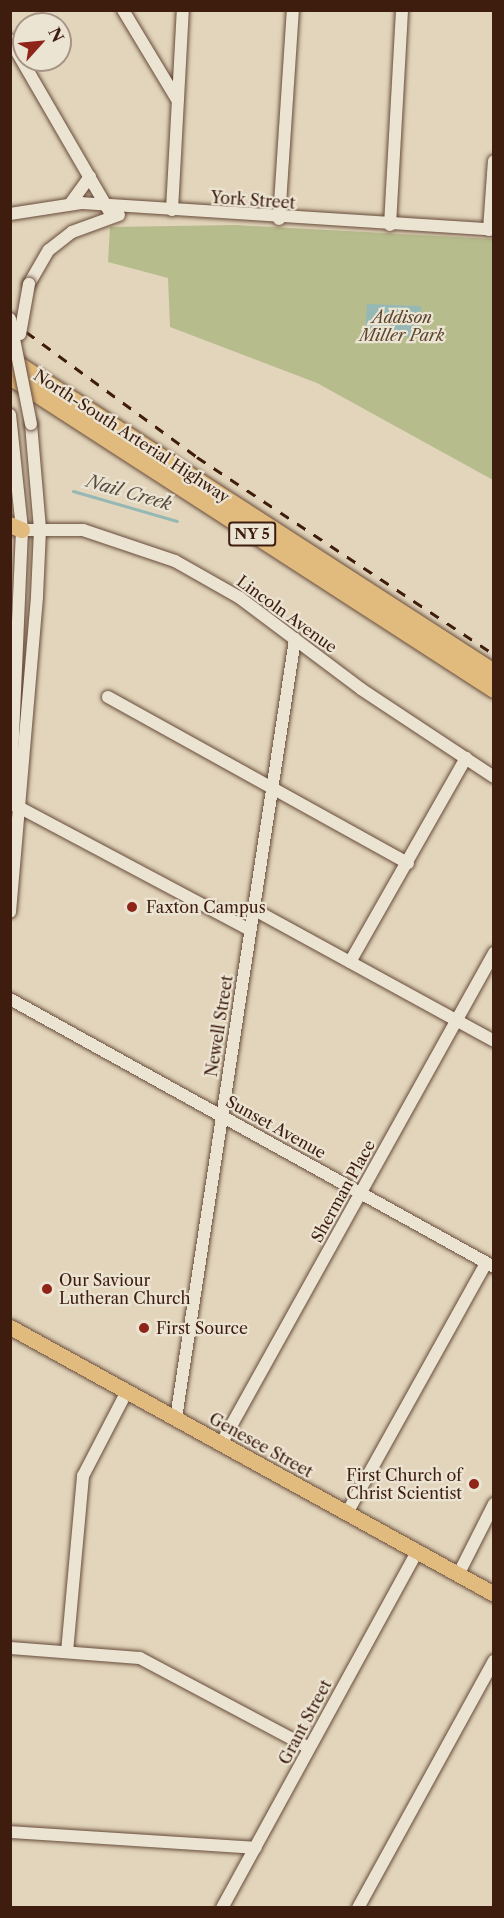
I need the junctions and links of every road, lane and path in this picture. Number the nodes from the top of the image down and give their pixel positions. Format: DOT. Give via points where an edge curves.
graph roads {
  1 [pos="123,10"];
  2 [pos="183,10"];
  3 [pos="293,10"];
  4 [pos="402,10"];
  5 [pos="24,72"];
  6 [pos="178,101"];
  7 [pos="494,161"];
  8 [pos="90,176"];
  9 [pos="70,204"];
  10 [pos="109,210"];
  11 [pos="172,210"];
  12 [pos="10,214"];
  13 [pos="279,219"];
  14 [pos="390,225"];
  15 [pos="491,230"];
  16 [pos="10,319"];
  17 [pos="15,356"];
  18 [pos="10,377"];
  19 [pos="10,415"];
  20 [pos="14,529"];
  21 [pos="40,529"];
  22 [pos="295,639"];
  23 [pos="494,672"];
  24 [pos="494,690"];
  25 [pos="108,697"];
  26 [pos="466,758"];
  27 [pos="494,777"];
  28 [pos="271,789"];
  29 [pos="14,805"];
  30 [pos="408,863"];
  31 [pos="253,909"];
  32 [pos="10,912"];
  33 [pos="250,930"];
  34 [pos="494,954"];
  35 [pos="350,962"];
  36 [pos="10,999"];
  37 [pos="457,1020"];
  38 [pos="494,1041"];
  39 [pos="222,1116"];
  40 [pos="363,1192"];
  41 [pos="490,1265"];
  42 [pos="10,1327"];
  43 [pos="127,1391"];
  44 [pos="176,1418"];
  45 [pos="221,1444"];
  46 [pos="494,1504"];
  47 [pos="347,1513"];
  48 [pos="417,1552"];
  49 [pos="458,1575"];
  50 [pos="494,1594"];
  51 [pos="10,1648"];
  52 [pos="68,1652"];
  53 [pos="494,1661"];
  54 [pos="309,1748"];
  55 [pos="10,1832"];
  56 [pos="255,1848"];
  57 [pos="222,1908"];
  58 [pos="358,1908"];
  1 -- 6 [label="street"];
  2 -- 6 [label="street"];
  3 -- 13 [label="street"];
  4 -- 14 [label="street"];
  5 -- 8 [label="street"];
  6 -- 11 [label="street"];
  7 -- 15 [label="street"];
  8 -- 9 [label="street"];
  8 -- 10 [label="street"];
  9 -- 10 [label="street"];
  9 -- 12 [label="street"];
  10 -- 11 [label="street, York Street"];
  10 -- 17 [label="street, bridge" via="49,250 29,284"];
  11 -- 13 [label="street, York Street"];
  13 -- 14 [label="street, York Street"];
  14 -- 15 [label="street, York Street"];
  16 -- 17 [label="street, bridge"];
  17 -- 21 [label="street, bridge" via="31,424"];
  17 -- 23 [label="highway, North-South Arterial Highway / NY 5"];
  18 -- 24 [label="highway, North-South Arterial Highway / NY 5"];
  19 -- 20 [label="street"];
  20 -- 21 [label="street, Lincoln Avenue"];
  20 -- 29 [label="street"];
  21 -- 22 [label="street, Lincoln Avenue" via="116,537 176,561"];
  21 -- 29 [label="street"];
  22 -- 26 [label="street, Lincoln Avenue"];
  22 -- 28 [label="street, Newell Street"];
  25 -- 28 [label="street"];
  26 -- 27 [label="street, Lincoln Avenue"];
  26 -- 30 [label="street"];
  28 -- 30 [label="street"];
  28 -- 31 [label="street, Newell Street"];
  29 -- 32 [label="street"];
  29 -- 33 [label="street"];
  30 -- 35 [label="street"];
  31 -- 33 [label="street, Newell Street"];
  31 -- 35 [label="street"];
  33 -- 39 [label="street, Newell Street"];
  34 -- 37 [label="street, Sherman Place"];
  35 -- 37 [label="street"];
  36 -- 39 [label="street, Sunset Avenue"];
  37 -- 38 [label="street"];
  37 -- 40 [label="street, Sherman Place"];
  39 -- 40 [label="street, Sunset Avenue"];
  39 -- 44 [label="street, Newell Street"];
  40 -- 41 [label="street, Sunset Avenue"];
  40 -- 45 [label="street, Sherman Place"];
  41 -- 47 [label="street"];
  42 -- 43 [label="main road, Genesee Street"];
  43 -- 44 [label="main road, Genesee Street"];
  43 -- 52 [label="street" via="83,1476"];
  44 -- 45 [label="main road, Genesee Street"];
  45 -- 47 [label="main road, Genesee Street"];
  46 -- 49 [label="street"];
  47 -- 48 [label="main road, Genesee Street"];
  48 -- 49 [label="main road, Genesee Street"];
  48 -- 54 [label="street, Grant Street"];
  49 -- 50 [label="main road, Genesee Street"];
  51 -- 52 [label="street"];
  52 -- 54 [label="street" via="140,1658"];
  53 -- 58 [label="street"];
  54 -- 56 [label="street, Grant Street"];
  55 -- 56 [label="street"];
  56 -- 57 [label="street, Grant Street"];
}
